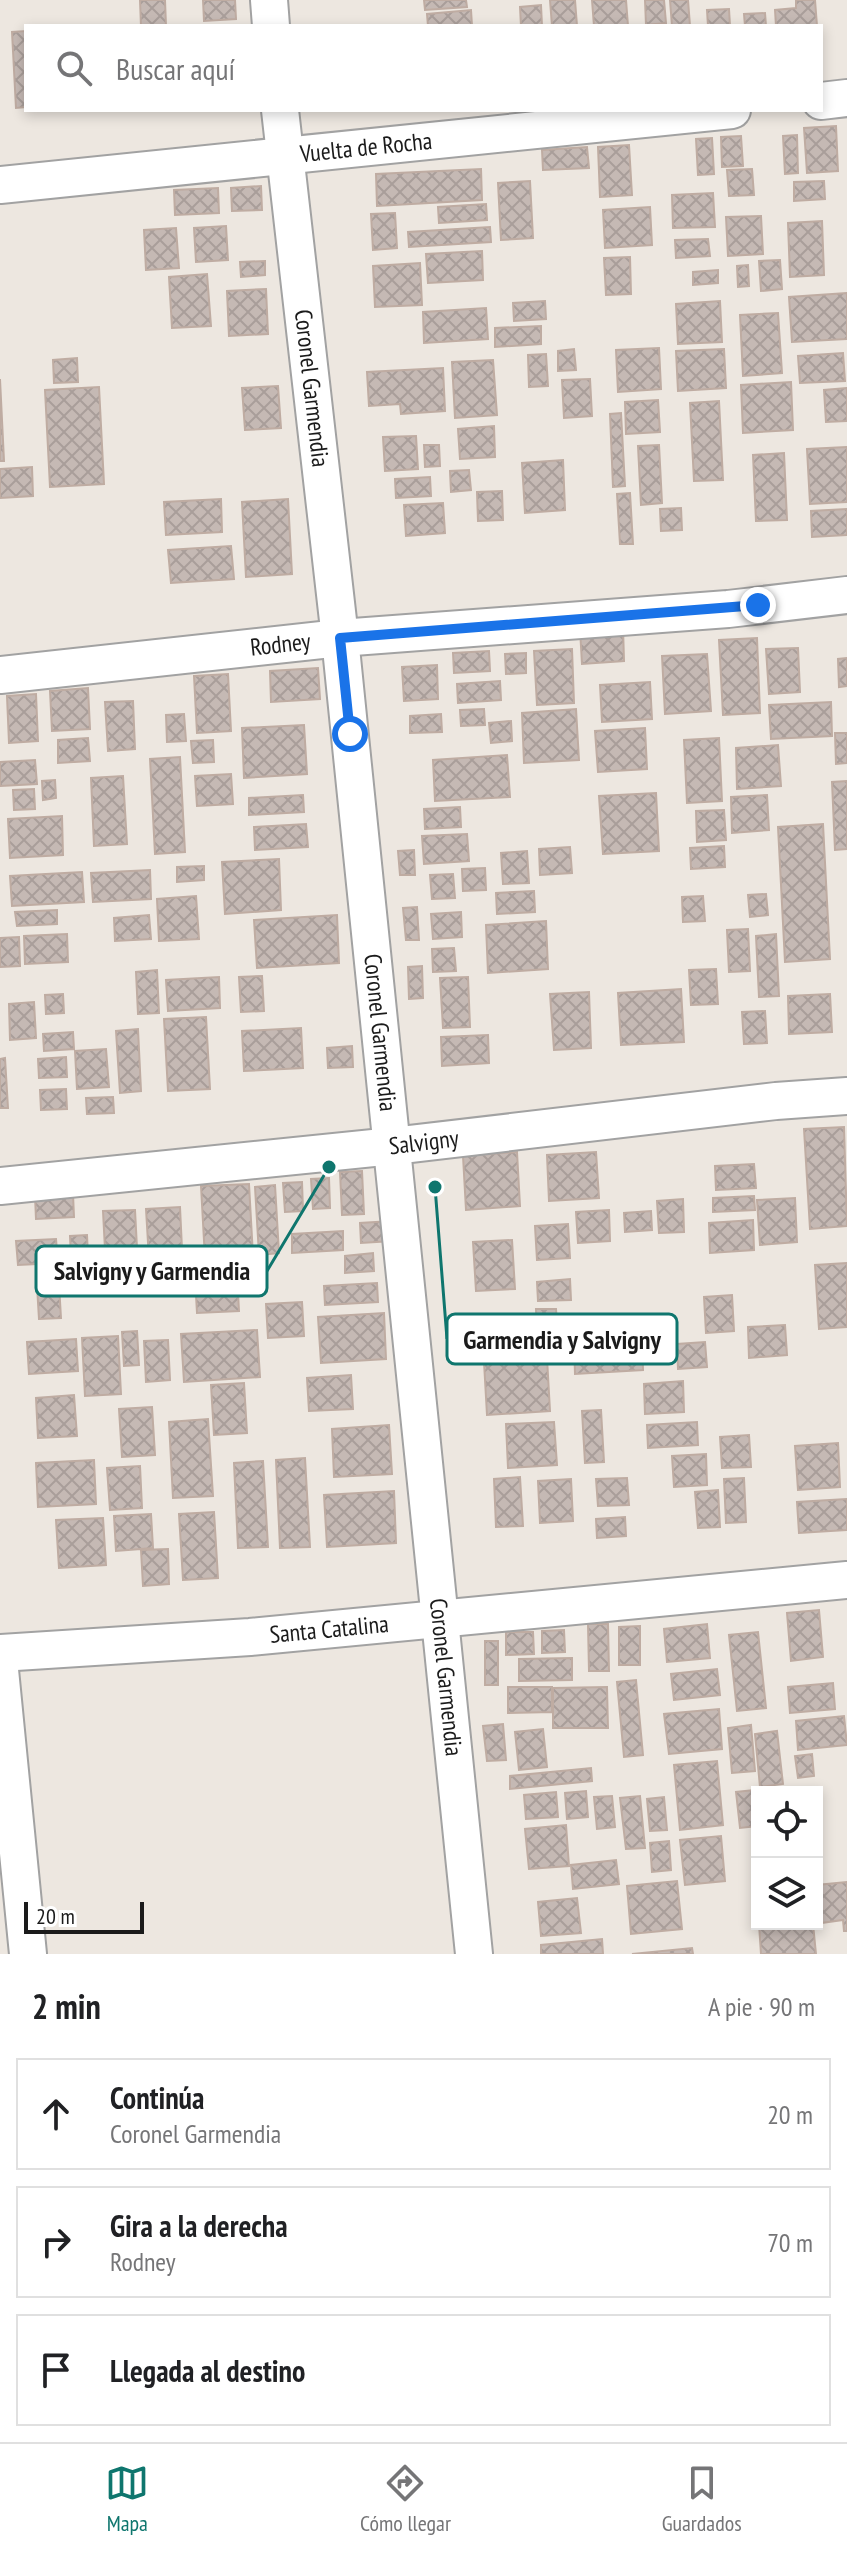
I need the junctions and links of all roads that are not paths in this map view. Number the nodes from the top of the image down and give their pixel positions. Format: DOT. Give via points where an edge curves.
graph roads {
  1 [pos="269,0"];
  2 [pos="271,24"];
  3 [pos="847,98"];
  4 [pos="823,101"];
  5 [pos="280,112"];
  6 [pos="712,112"];
  7 [pos="285,155"];
  8 [pos="0,185"];
  9 [pos="847,595"];
  10 [pos="340,638"];
  11 [pos="0,675"];
  12 [pos="847,1096"];
  13 [pos="393,1146"];
  14 [pos="0,1186"];
  15 [pos="847,1580"];
  16 [pos="438,1621"];
  17 [pos="0,1653"];
  18 [pos="0,1670"];
  19 [pos="28,1954"];
  20 [pos="474,1954"];
  1 -- 2 [label="street"];
  3 -- 4 [label="street"];
  5 -- 7 [label="street, Coronel Garmendia"];
  6 -- 7 [label="street, Vuelta de Rocha"];
  7 -- 8 [label="street, Vuelta de Rocha"];
  7 -- 10 [label="street, Coronel Garmendia"];
  9 -- 10 [label="street, Rodney"];
  10 -- 11 [label="street, Rodney"];
  10 -- 13 [label="street, Coronel Garmendia"];
  12 -- 13 [label="street, Salvigny"];
  13 -- 14 [label="street, Salvigny"];
  13 -- 16 [label="street, Coronel Garmendia"];
  15 -- 16 [label="street, Santa Catalina"];
  16 -- 17 [label="street, Santa Catalina"];
  16 -- 20 [label="street, Coronel Garmendia"];
  18 -- 19 [label="street"];
}
